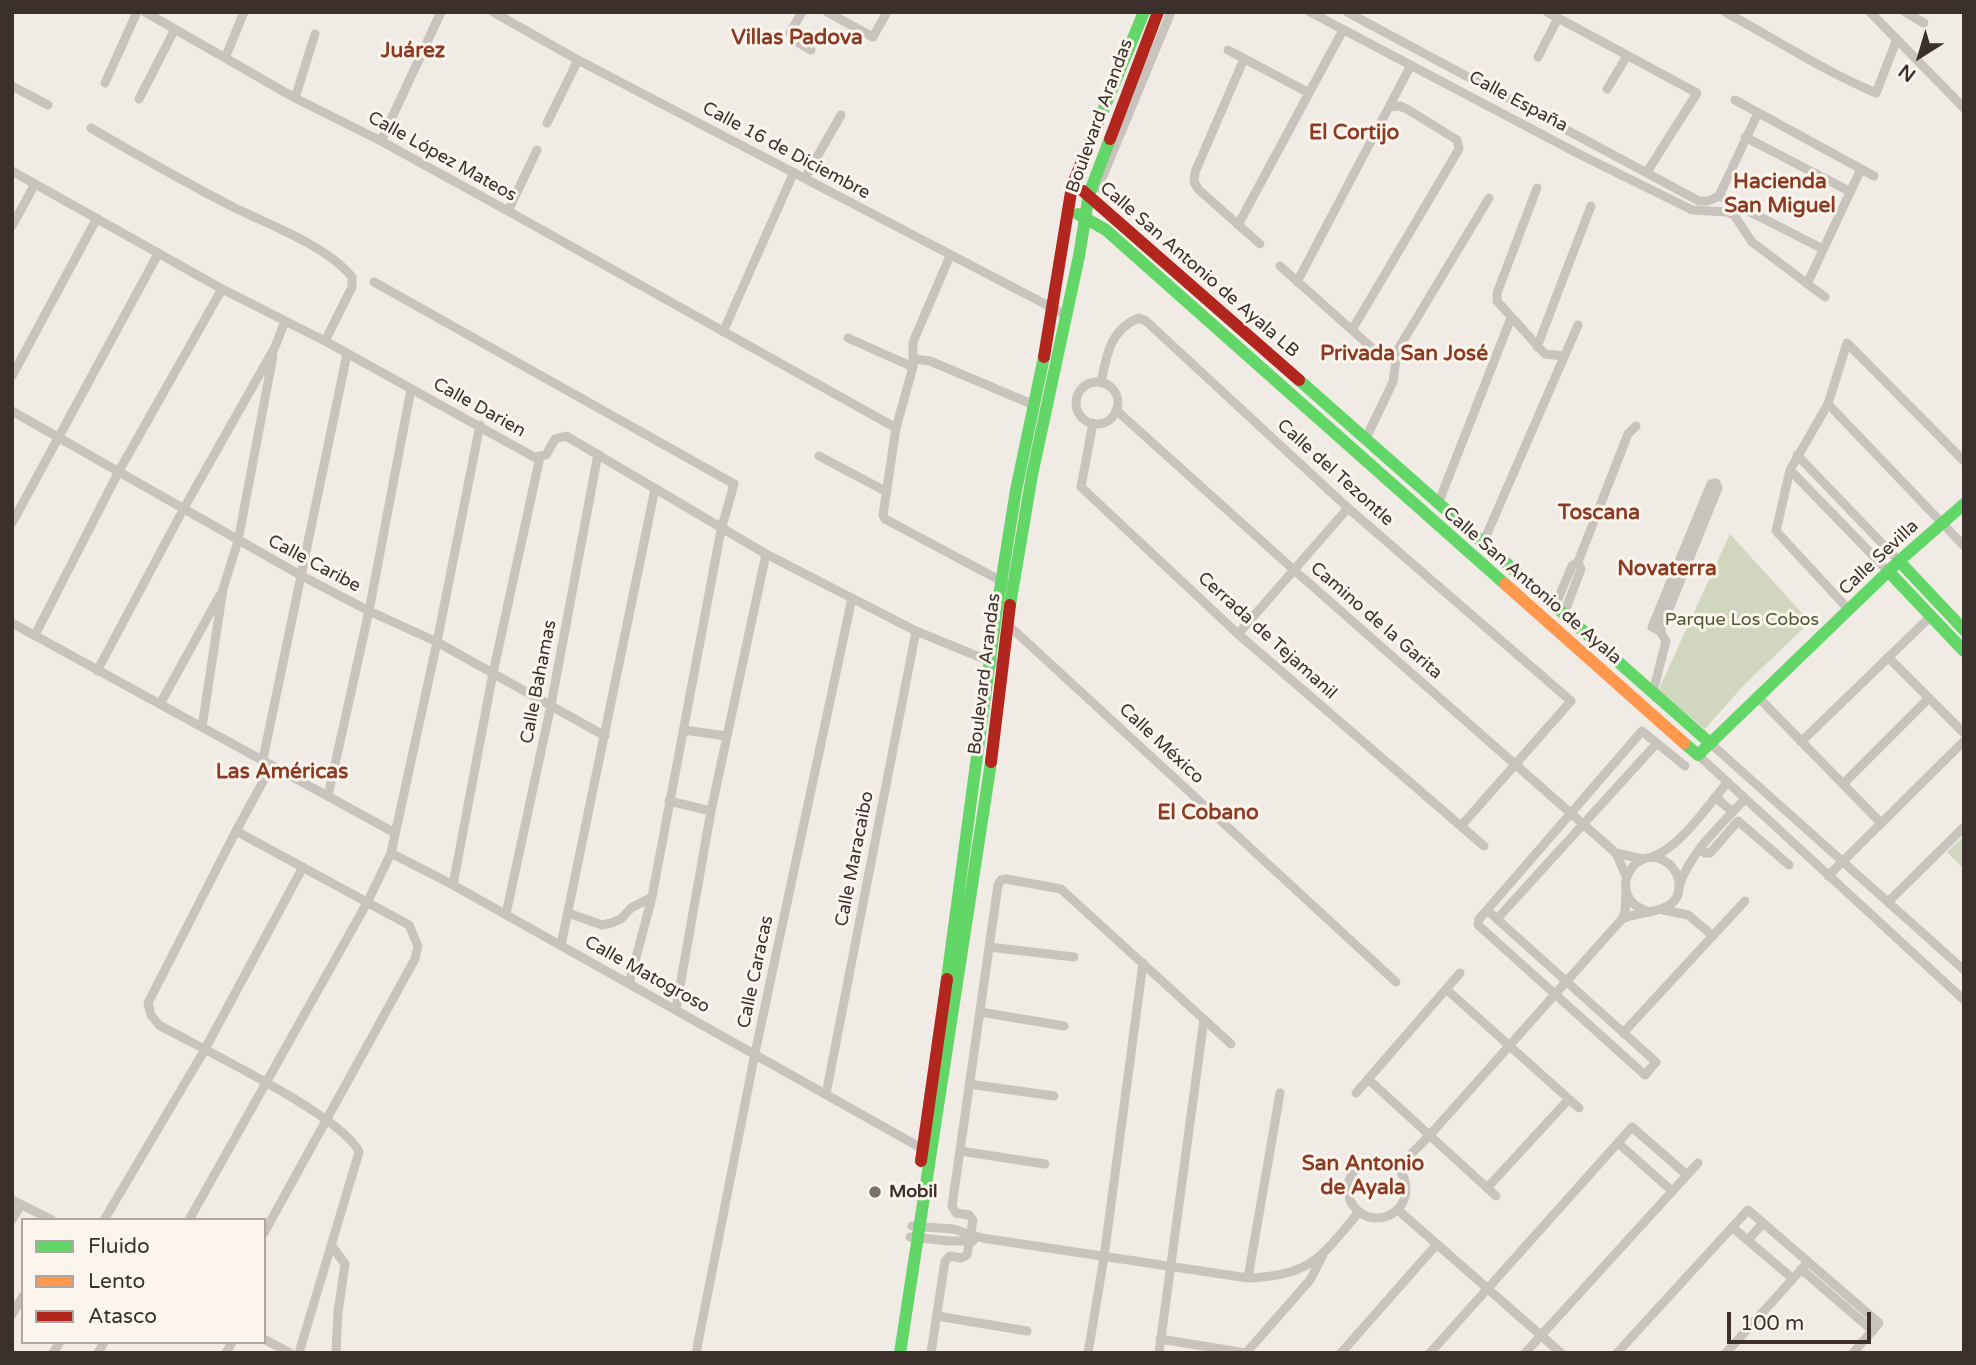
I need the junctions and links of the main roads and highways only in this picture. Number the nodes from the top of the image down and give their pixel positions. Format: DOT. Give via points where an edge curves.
graph roads {
  1 [pos="1144,12"];
  2 [pos="1158,12"];
  3 [pos="1128,116"];
  4 [pos="1113,127"];
  5 [pos="1072,186"];
  6 [pos="1093,191"];
  7 [pos="1067,210"];
  8 [pos="1084,216"];
  9 [pos="1106,230"];
  10 [pos="1079,256"];
  11 [pos="1335,414"];
  12 [pos="1325,425"];
  13 [pos="1406,476"];
  14 [pos="1395,488"];
  15 [pos="1964,504"];
  16 [pos="1899,561"];
  17 [pos="1889,572"];
  18 [pos="1007,584"];
  19 [pos="1583,630"];
  20 [pos="1964,630"];
  21 [pos="1570,643"];
  22 [pos="1964,651"];
  23 [pos="996,664"];
  24 [pos="1710,743"];
  25 [pos="1698,755"];
  26 [pos="915,1232"];
  27 [pos="893,1353"];
  28 [pos="900,1353"];
  1 -- 5 [label="main road, Boulevard Arandas"];
  2 -- 4 [label="main road, Boulevard Arandas"];
  3 -- 4 [label="main road"];
  4 -- 6 [label="main road, Boulevard Arandas"];
  5 -- 6 [label="main road, Calle San Antonio de Ayala LB"];
  5 -- 7 [label="main road, Boulevard Arandas"];
  6 -- 8 [label="main road, Boulevard Arandas"];
  6 -- 11 [label="main road, Calle San Antonio de Ayala LB" via="1102,206"];
  7 -- 8 [label="main road, Calle San Antonio de Ayala"];
  7 -- 18 [label="main road, Boulevard Arandas" via="1016,491"];
  8 -- 9 [label="main road, Calle San Antonio de Ayala"];
  8 -- 10 [label="main road, Boulevard Arandas"];
  9 -- 10 [label="main road" via="1088,238"];
  9 -- 12 [label="main road, Calle San Antonio de Ayala"];
  10 -- 18 [label="main road, Boulevard Arandas"];
  11 -- 12 [label="main road"];
  11 -- 13 [label="main road, Calle San Antonio de Ayala LB"];
  12 -- 14 [label="main road, Calle San Antonio de Ayala"];
  13 -- 14 [label="main road"];
  13 -- 19 [label="main road, Calle San Antonio de Ayala LB"];
  14 -- 21 [label="main road, Calle San Antonio de Ayala"];
  15 -- 16 [label="main road, Calle Sevilla"];
  16 -- 17 [label="main road, Calle Sevilla"];
  16 -- 20 [label="main road"];
  17 -- 22 [label="main road"];
  17 -- 24 [label="main road, Calle Sevilla"];
  18 -- 23 [label="main road, Boulevard Arandas" via="1007,624"];
  18 -- 23 [label="main road, Boulevard Arandas" via="996,615"];
  19 -- 21 [label="main road"];
  19 -- 24 [label="main road, Calle San Antonio de Ayala LB"];
  21 -- 25 [label="main road, Calle San Antonio de Ayala"];
  23 -- 26 [label="main road, Boulevard Arandas" via="923,1149"];
  23 -- 26 [label="main road, Boulevard Arandas" via="990,773"];
  24 -- 25 [label="main road, Calle Sevilla"];
  26 -- 27 [label="main road, Boulevard Arandas"];
  26 -- 28 [label="main road, Boulevard Arandas"];
}
